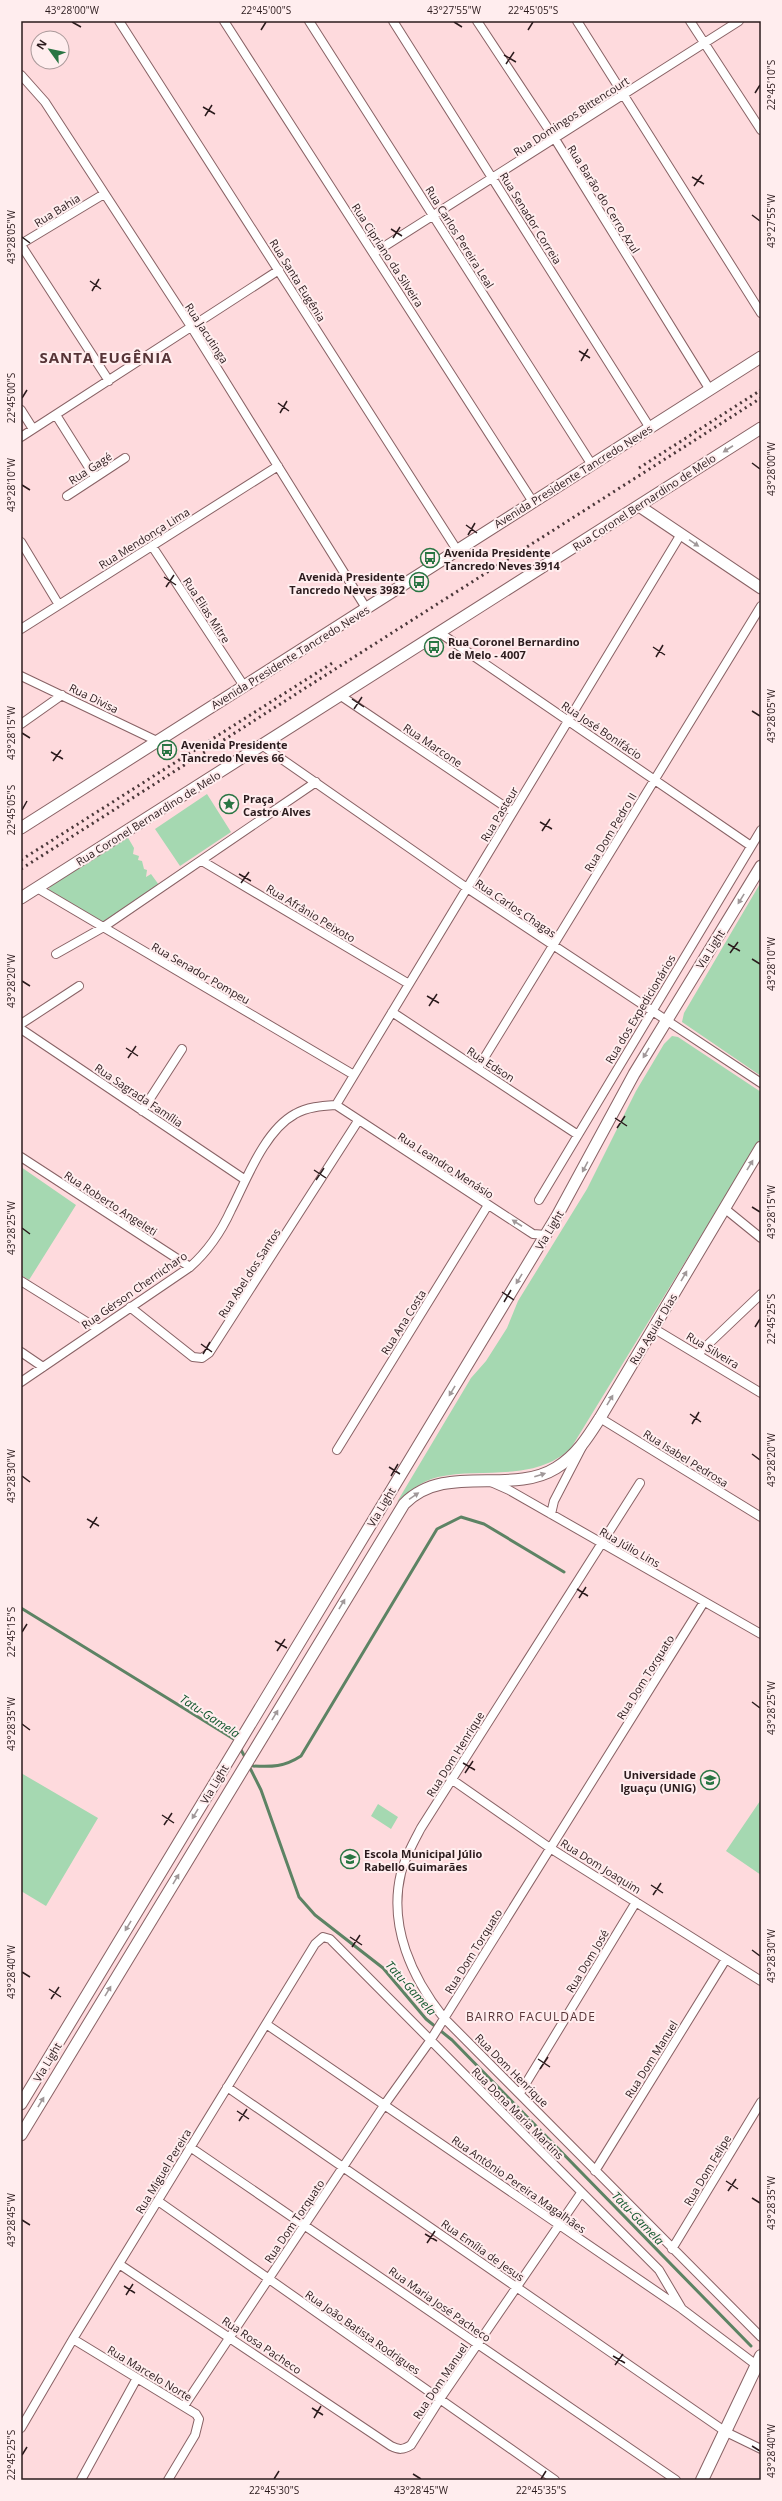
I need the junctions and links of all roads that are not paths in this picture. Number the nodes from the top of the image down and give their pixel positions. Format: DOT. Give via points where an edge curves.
graph roads {
  1 [pos="119,21"];
  2 [pos="224,21"];
  3 [pos="309,21"];
  4 [pos="393,21"];
  5 [pos="477,21"];
  6 [pos="576,21"];
  7 [pos="690,21"];
  8 [pos="739,21"];
  9 [pos="705,43"];
  10 [pos="21,75"];
  11 [pos="624,95"];
  12 [pos="761,130"];
  13 [pos="555,139"];
  14 [pos="493,178"];
  15 [pos="104,194"];
  16 [pos="434,216"];
  17 [pos="21,245"];
  18 [pos="374,253"];
  19 [pos="279,270"];
  20 [pos="761,312"];
  21 [pos="192,328"];
  22 [pos="761,357"];
  23 [pos="109,381"];
  24 [pos="710,390"];
  25 [pos="21,410"];
  26 [pos="56,415"];
  27 [pos="650,428"];
  28 [pos="761,428"];
  29 [pos="33,429"];
  30 [pos="21,437"];
  31 [pos="125,458"];
  32 [pos="592,465"];
  33 [pos="278,466"];
  34 [pos="95,477"];
  35 [pos="67,496"];
  36 [pos="533,502"];
  37 [pos="639,506"];
  38 [pos="681,534"];
  39 [pos="21,542"];
  40 [pos="152,546"];
  41 [pos="457,550"];
  42 [pos="761,588"];
  43 [pos="60,605"];
  44 [pos="761,606"];
  45 [pos="366,608"];
  46 [pos="21,629"];
  47 [pos="440,633"];
  48 [pos="21,676"];
  49 [pos="244,686"];
  50 [pos="62,695"];
  51 [pos="341,696"];
  52 [pos="568,721"];
  53 [pos="21,724"];
  54 [pos="157,741"];
  55 [pos="263,746"];
  56 [pos="655,779"];
  57 [pos="316,782"];
  58 [pos="513,812"];
  59 [pos="21,828"];
  60 [pos="761,830"];
  61 [pos="751,846"];
  62 [pos="202,861"];
  63 [pos="761,866"];
  64 [pos="36,888"];
  65 [pos="467,888"];
  66 [pos="21,898"];
  67 [pos="102,928"];
  68 [pos="553,946"];
  69 [pos="56,954"];
  70 [pos="409,984"];
  71 [pos="79,986"];
  72 [pos="651,1010"];
  73 [pos="392,1012"];
  74 [pos="666,1019"];
  75 [pos="21,1024"];
  76 [pos="21,1029"];
  77 [pos="182,1049"];
  78 [pos="478,1068"];
  79 [pos="354,1075"];
  80 [pos="761,1083"];
  81 [pos="336,1105"];
  82 [pos="142,1111"];
  83 [pos="358,1121"];
  84 [pos="578,1135"];
  85 [pos="761,1147"];
  86 [pos="21,1157"];
  87 [pos="244,1179"];
  88 [pos="539,1200"];
  89 [pos="488,1205"];
  90 [pos="724,1208"];
  91 [pos="546,1235"];
  92 [pos="761,1238"];
  93 [pos="190,1267"];
  94 [pos="21,1281"];
  95 [pos="761,1294"];
  96 [pos="130,1307"];
  97 [pos="654,1328"];
  98 [pos="98,1330"];
  99 [pos="21,1352"];
  100 [pos="699,1353"];
  101 [pos="43,1367"];
  102 [pos="21,1382"];
  103 [pos="761,1393"];
  104 [pos="600,1418"];
  105 [pos="583,1446"];
  106 [pos="337,1450"];
  107 [pos="487,1480"];
  108 [pos="640,1483"];
  109 [pos="551,1514"];
  110 [pos="761,1517"];
  111 [pos="602,1544"];
  112 [pos="704,1602"];
  113 [pos="761,1634"];
  114 [pos="451,1779"];
  115 [pos="550,1848"];
  116 [pos="636,1902"];
  117 [pos="330,1939"];
  118 [pos="726,1959"];
  119 [pos="761,1981"];
  120 [pos="442,2020"];
  121 [pos="266,2024"];
  122 [pos="432,2038"];
  123 [pos="227,2087"];
  124 [pos="520,2093"];
  125 [pos="761,2102"];
  126 [pos="21,2104"];
  127 [pos="385,2104"];
  128 [pos="21,2135"];
  129 [pos="190,2147"];
  130 [pos="343,2166"];
  131 [pos="595,2171"];
  132 [pos="581,2193"];
  133 [pos="158,2201"];
  134 [pos="305,2224"];
  135 [pos="559,2227"];
  136 [pos="672,2249"];
  137 [pos="119,2264"];
  138 [pos="268,2278"];
  139 [pos="517,2287"];
  140 [pos="682,2309"];
  141 [pos="229,2336"];
  142 [pos="761,2337"];
  143 [pos="73,2339"];
  144 [pos="479,2344"];
  145 [pos="760,2363"];
  146 [pos="137,2378"];
  147 [pos="440,2399"];
  148 [pos="184,2406"];
  149 [pos="21,2428"];
  150 [pos="726,2432"];
  151 [pos="391,2446"];
  152 [pos="761,2449"];
  153 [pos="81,2480"];
  154 [pos="168,2480"];
  155 [pos="555,2480"];
  156 [pos="676,2480"];
  157 [pos="702,2480"];
  1 -- 19 [label="street, Rua Santa Eugênia"];
  2 -- 18 [label="street, Rua Cipriano da Silveira"];
  3 -- 16 [label="street, Rua Carlos Pereira Leal"];
  4 -- 14 [label="street, Rua Senador Correia"];
  5 -- 13 [label="street, Rua Barão do Cerro Azul"];
  6 -- 11 [label="street"];
  7 -- 9 [label="street"];
  8 -- 9 [label="street, Rua Domingos Bittencourt"];
  9 -- 11 [label="street, Rua Domingos Bittencourt"];
  9 -- 12 [label="street"];
  10 -- 15 [label="street, Rua Jacutinga" via="45,102"];
  11 -- 13 [label="street, Rua Domingos Bittencourt"];
  11 -- 20 [label="street"];
  13 -- 14 [label="street, Rua Domingos Bittencourt"];
  13 -- 24 [label="street, Rua Barão do Cerro Azul"];
  14 -- 16 [label="street, Rua Domingos Bittencourt"];
  14 -- 27 [label="street, Rua Senador Correia"];
  15 -- 17 [label="street, Rua Bahia"];
  15 -- 21 [label="street, Rua Jacutinga"];
  16 -- 18 [label="street, Rua Domingos Bittencourt"];
  16 -- 32 [label="street, Rua Carlos Pereira Leal"];
  17 -- 23 [label="street"];
  18 -- 36 [label="street, Rua Cipriano da Silveira"];
  19 -- 21 [label="street"];
  19 -- 41 [label="street, Rua Santa Eugênia"];
  21 -- 23 [label="street"];
  21 -- 33 [label="street, Rua Jacutinga"];
  22 -- 24 [label="street, Avenida Presidente Tancredo Neves"];
  23 -- 26 [label="street"];
  24 -- 27 [label="street, Avenida Presidente Tancredo Neves"];
  25 -- 29 [label="street"];
  26 -- 29 [label="street"];
  26 -- 34 [label="street"];
  27 -- 32 [label="street, Avenida Presidente Tancredo Neves"];
  28 -- 37 [label="street, Rua Coronel Bernardino de Melo, one-way"];
  29 -- 30 [label="street"];
  31 -- 34 [label="street, Rua Gagé"];
  32 -- 36 [label="street, Avenida Presidente Tancredo Neves"];
  33 -- 40 [label="street, Rua Mendonça Lima"];
  33 -- 45 [label="street, Rua Jacutinga"];
  34 -- 35 [label="street, Rua Gagé"];
  36 -- 41 [label="street, Avenida Presidente Tancredo Neves"];
  37 -- 38 [label="street"];
  37 -- 47 [label="street, Rua Coronel Bernardino de Melo"];
  38 -- 42 [label="street, one-way"];
  38 -- 52 [label="street, Rua Pasteur"];
  39 -- 43 [label="street"];
  40 -- 43 [label="street, Rua Mendonça Lima"];
  40 -- 49 [label="street, Rua Elias Mitre"];
  41 -- 45 [label="street, Avenida Presidente Tancredo Neves"];
  43 -- 46 [label="street, Rua Mendonça Lima"];
  44 -- 56 [label="street, Rua Dom Pedro II"];
  45 -- 49 [label="street, Avenida Presidente Tancredo Neves"];
  47 -- 51 [label="street, Rua Coronel Bernardino de Melo"];
  47 -- 52 [label="street, Rua José Bonifácio"];
  48 -- 50 [label="street, Rua Divisa"];
  49 -- 54 [label="street, Avenida Presidente Tancredo Neves"];
  50 -- 53 [label="street"];
  50 -- 54 [label="street, Rua Divisa"];
  51 -- 55 [label="street, Rua Coronel Bernardino de Melo"];
  51 -- 58 [label="street, Rua Marcone"];
  52 -- 56 [label="street, Rua José Bonifácio"];
  52 -- 58 [label="street, Rua Pasteur"];
  54 -- 59 [label="street, Avenida Presidente Tancredo Neves"];
  55 -- 57 [label="street, Rua Carlos Chagas"];
  55 -- 64 [label="street, Rua Coronel Bernardino de Melo"];
  56 -- 61 [label="street, Rua José Bonifácio"];
  56 -- 68 [label="street, Rua Dom Pedro II"];
  57 -- 62 [label="street"];
  57 -- 65 [label="street, Rua Carlos Chagas"];
  58 -- 65 [label="street, Rua Pasteur"];
  60 -- 61 [label="street, Rua dos Expedicionários"];
  61 -- 72 [label="street, Rua dos Expedicionários"];
  62 -- 67 [label="street"];
  62 -- 70 [label="street, Rua Afrânio Peixoto"];
  63 -- 74 [label="street, Via Light, one-way"];
  64 -- 66 [label="street, Rua Coronel Bernardino de Melo"];
  64 -- 67 [label="street, Rua Senador Pompeu"];
  65 -- 68 [label="street, Rua Carlos Chagas"];
  65 -- 70 [label="street, Rua Pasteur"];
  67 -- 69 [label="street"];
  67 -- 79 [label="street, Rua Senador Pompeu"];
  68 -- 72 [label="street, Rua Carlos Chagas"];
  68 -- 78 [label="street, Rua Dom Pedro II"];
  70 -- 73 [label="street, Rua Pasteur"];
  71 -- 75 [label="street"];
  72 -- 74 [label="street, Rua Carlos Chagas"];
  72 -- 84 [label="street, Rua dos Expedicionários"];
  73 -- 78 [label="street, Rua Edson"];
  73 -- 79 [label="street, Rua Pasteur"];
  74 -- 80 [label="street, Rua Carlos Chagas"];
  74 -- 91 [label="street, Via Light, one-way"];
  76 -- 82 [label="street, Rua Sagrada Família"];
  77 -- 82 [label="street"];
  78 -- 84 [label="street, Rua Edson"];
  79 -- 81 [label="street, Rua Pasteur"];
  81 -- 83 [label="street, Rua Leandro Menásio"];
  81 -- 87 [label="street, Rua Gérson Chernicharo" via="318,1106 294,1114 274,1134"];
  82 -- 87 [label="street, Rua Sagrada Família"];
  83 -- 89 [label="street, Rua Leandro Menásio"];
  83 -- 96 [label="street, Rua Abel dos Santos" via="209,1353 202,1358 193,1357"];
  84 -- 88 [label="street, Rua dos Expedicionários"];
  90 -- 85 [label="street, Rua Aguiar Dias, one-way"];
  86 -- 93 [label="street, Rua Roberto Angeleti"];
  87 -- 93 [label="street, Rua Gérson Chernicharo" via="232,1210 214,1240"];
  91 -- 89 [label="street, Rua Leandro Menásio, one-way" via="533,1234"];
  89 -- 106 [label="street, Rua Ana Costa"];
  90 -- 92 [label="street"];
  97 -- 90 [label="street, Rua Aguiar Dias, one-way"];
  91 -- 126 [label="street, Via Light, one-way"];
  93 -- 96 [label="street, Rua Gérson Chernicharo"];
  94 -- 98 [label="street"];
  95 -- 100 [label="street"];
  96 -- 98 [label="street, Rua Gérson Chernicharo"];
  97 -- 100 [label="street, Rua Silveira"];
  104 -- 97 [label="street, Rua Aguiar Dias, one-way"];
  98 -- 101 [label="street, Rua Gérson Chernicharo"];
  99 -- 101 [label="street"];
  100 -- 103 [label="street, Rua Silveira"];
  101 -- 102 [label="street, Rua Gérson Chernicharo"];
  104 -- 105 [label="street, Rua Aguiar Dias"];
  104 -- 110 [label="street, Rua Isabel Pedrosa"];
  107 -- 105 [label="street, Via Light, one-way" via="529,1478 544,1474 560,1465"];
  105 -- 109 [label="street, Rua Aguiar Dias" via="554,1501"];
  107 -- 109 [label="street, Rua Júlio Lins"];
  128 -- 107 [label="street, Via Light, one-way" via="404,1504 434,1486"];
  108 -- 111 [label="street, Rua Dom Henrique"];
  109 -- 111 [label="street, Rua Júlio Lins"];
  111 -- 112 [label="street, Rua Júlio Lins"];
  111 -- 114 [label="street, Rua Dom Henrique"];
  112 -- 113 [label="street, Rua Júlio Lins"];
  112 -- 115 [label="street, Rua Dom Torquato"];
  114 -- 115 [label="street, Rua Dom Joaquim"];
  114 -- 120 [label="street, Rua Dom Henrique" via="406,1857 400,1874 398,1908 400,1932 408,1958"];
  115 -- 116 [label="street, Rua Dom Joaquim"];
  115 -- 120 [label="street, Rua Dom Torquato"];
  116 -- 118 [label="street, Rua Dom Joaquim"];
  116 -- 124 [label="street, Rua Dom José"];
  117 -- 121 [label="street, Rua Miguel Pereira" via="323,1936 318,1938"];
  117 -- 122 [label="street, Rua Dona Maria Martins"];
  118 -- 119 [label="street, Rua Dom Joaquim"];
  118 -- 131 [label="street, Rua Dom Manuel"];
  120 -- 122 [label="street, Rua Dom Torquato"];
  120 -- 124 [label="street, Rua Dom Henrique"];
  121 -- 123 [label="street, Rua Miguel Pereira"];
  121 -- 127 [label="street, Rua Antônio Pereira Magalhães"];
  122 -- 127 [label="street, Rua Dom Torquato"];
  122 -- 132 [label="street, Rua Dona Maria Martins"];
  123 -- 129 [label="street, Rua Miguel Pereira"];
  123 -- 130 [label="street, Rua Emília de Jesus"];
  124 -- 131 [label="street, Rua Dom Henrique"];
  125 -- 136 [label="street, Rua Dom Felipe"];
  127 -- 130 [label="street, Rua Dom Torquato"];
  127 -- 135 [label="street, Rua Antônio Pereira Magalhães"];
  129 -- 133 [label="street, Rua Miguel Pereira"];
  129 -- 134 [label="street, Rua Maria José Pacheco"];
  130 -- 134 [label="street, Rua Dom Torquato"];
  130 -- 139 [label="street, Rua Emília de Jesus"];
  131 -- 136 [label="street, Rua Dom Henrique"];
  132 -- 135 [label="street, Rua Dom Manuel"];
  132 -- 140 [label="street, Rua Dona Maria Martins" via="659,2270"];
  133 -- 137 [label="street, Rua Miguel Pereira"];
  133 -- 138 [label="street, Rua João Batista Rodrigues"];
  134 -- 138 [label="street, Rua Dom Torquato"];
  134 -- 144 [label="street, Rua Maria José Pacheco"];
  135 -- 139 [label="street, Rua Dom Manuel"];
  135 -- 140 [label="street, Rua Antônio Pereira Magalhães"];
  136 -- 142 [label="street, Rua Dom Henrique"];
  137 -- 141 [label="street, Rua Rosa Pacheco"];
  137 -- 143 [label="street, Rua Miguel Pereira"];
  138 -- 141 [label="street, Rua Dom Torquato"];
  138 -- 147 [label="street, Rua João Batista Rodrigues"];
  139 -- 144 [label="street, Rua Dom Manuel"];
  139 -- 150 [label="street, Rua Emília de Jesus"];
  140 -- 145 [label="street, Rua Antônio Pereira Magalhães"];
  141 -- 148 [label="street, Rua Dom Torquato"];
  141 -- 151 [label="street, Rua Rosa Pacheco"];
  143 -- 146 [label="street, Rua Marcelo Norte"];
  143 -- 149 [label="street, Rua Miguel Pereira"];
  144 -- 147 [label="street, Rua Dom Manuel"];
  144 -- 156 [label="street, Rua Maria José Pacheco"];
  145 -- 150 [label="main road"];
  146 -- 148 [label="street, Rua Marcelo Norte"];
  146 -- 153 [label="street"];
  147 -- 151 [label="street, Rua Dom Manuel" via="411,2445 399,2450"];
  147 -- 155 [label="street, Rua João Batista Rodrigues"];
  148 -- 154 [label="street, Rua Marcelo Norte" via="199,2419 195,2435"];
  150 -- 152 [label="street, Rua Emília de Jesus"];
  150 -- 157 [label="main road"];
}
